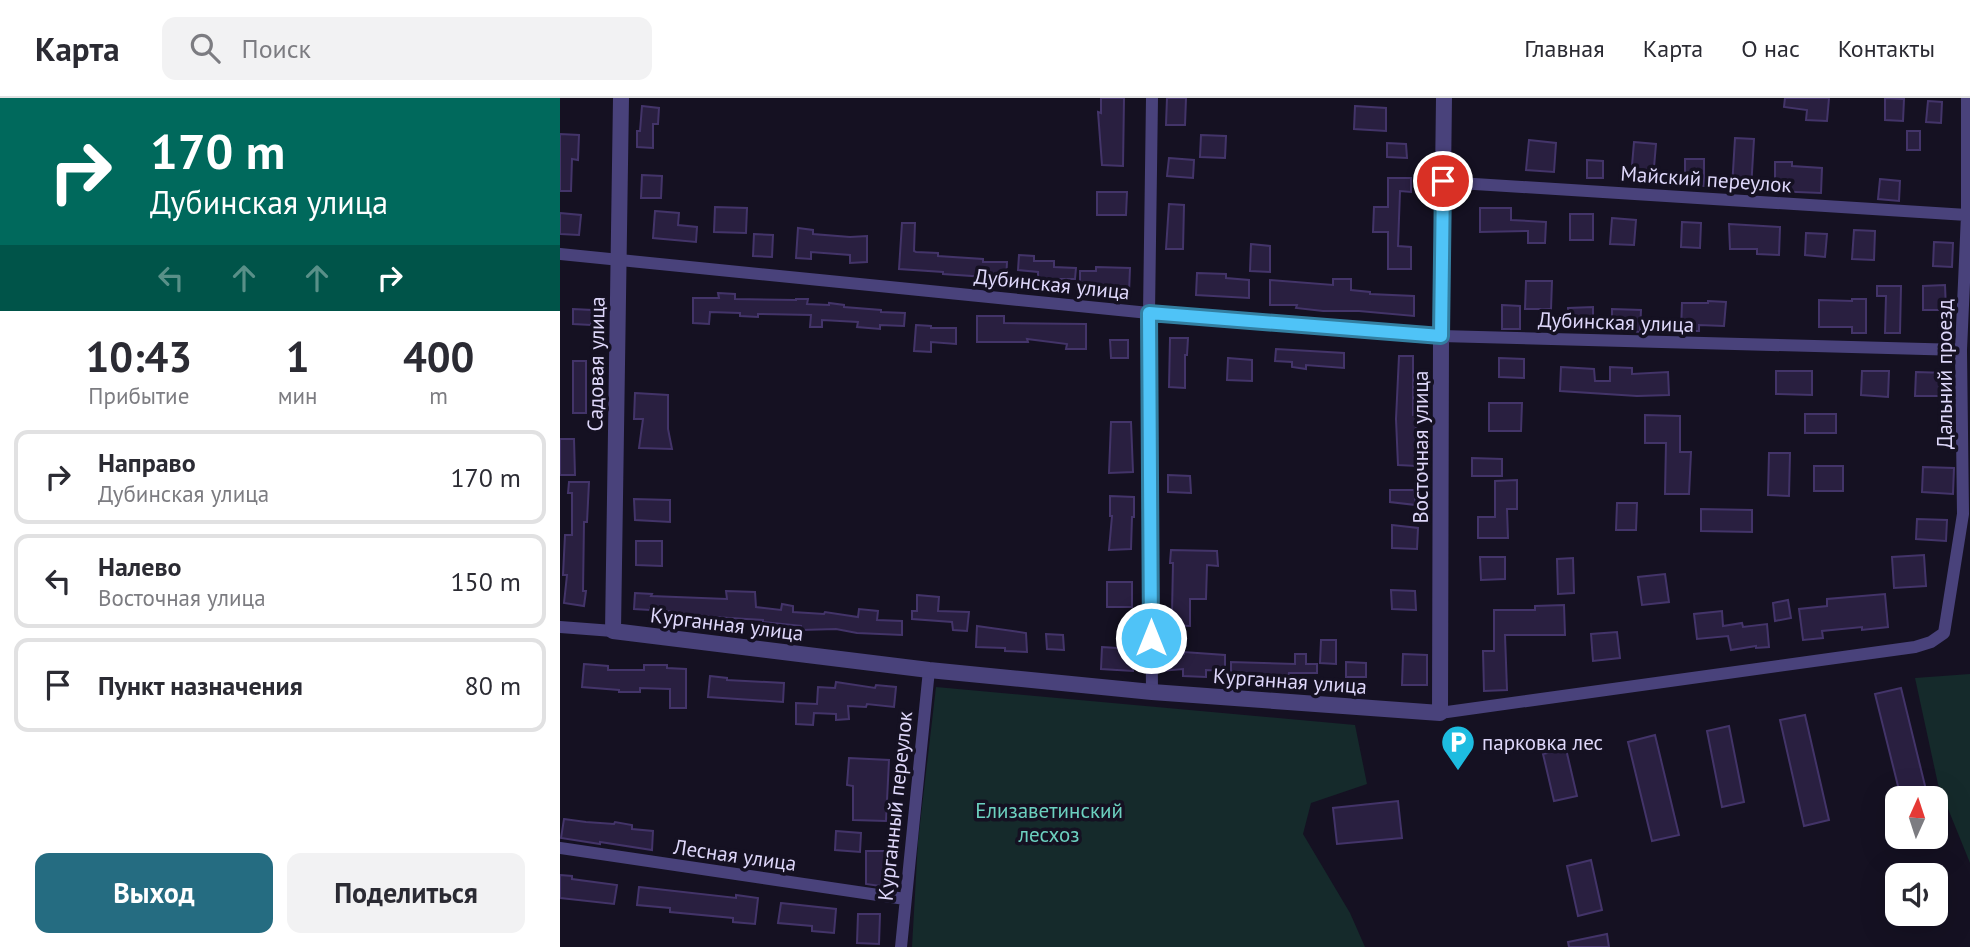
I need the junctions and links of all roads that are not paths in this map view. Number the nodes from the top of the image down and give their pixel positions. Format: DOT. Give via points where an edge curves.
graph roads {
  1 [pos="621,98"];
  2 [pos="1152,98"];
  3 [pos="1444,98"];
  4 [pos="1966,98"];
  5 [pos="1443,181"];
  6 [pos="1966,215"];
  7 [pos="560,254"];
  8 [pos="618,260"];
  9 [pos="1149,313"];
  10 [pos="1441,336"];
  11 [pos="1961,350"];
  12 [pos="560,626"];
  13 [pos="614,631"];
  14 [pos="1931,642"];
  15 [pos="929,670"];
  16 [pos="1152,692"];
  17 [pos="1440,713"];
  18 [pos="560,848"];
  19 [pos="905,899"];
  20 [pos="901,947"];
  1 -- 8 [label="street, Садовая улица"];
  2 -- 9 [label="street"];
  3 -- 5 [label="street, Восточная улица"];
  4 -- 6 [label="street, Дальний проезд"];
  5 -- 6 [label="street, Майский переулок"];
  5 -- 10 [label="street, Восточная улица"];
  6 -- 11 [label="street, Дальний проезд"];
  7 -- 8 [label="street, Дубинская улица"];
  8 -- 9 [label="street, Дубинская улица"];
  8 -- 13 [label="street, Садовая улица"];
  9 -- 10 [label="street, Дубинская улица"];
  9 -- 16 [label="street"];
  10 -- 11 [label="street, Дубинская улица"];
  10 -- 17 [label="street, Восточная улица"];
  11 -- 14 [label="street, Дальний проезд" via="1963,514 1944,633"];
  12 -- 13 [label="street, Курганная улица"];
  13 -- 15 [label="street, Курганная улица"];
  14 -- 17 [label="street, Курганная улица"];
  15 -- 16 [label="street, Курганная улица"];
  15 -- 19 [label="street, Курганный переулок"];
  16 -- 17 [label="street, Курганная улица"];
  18 -- 19 [label="street, Лесная улица"];
  19 -- 20 [label="street, Курганный переулок"];
}
